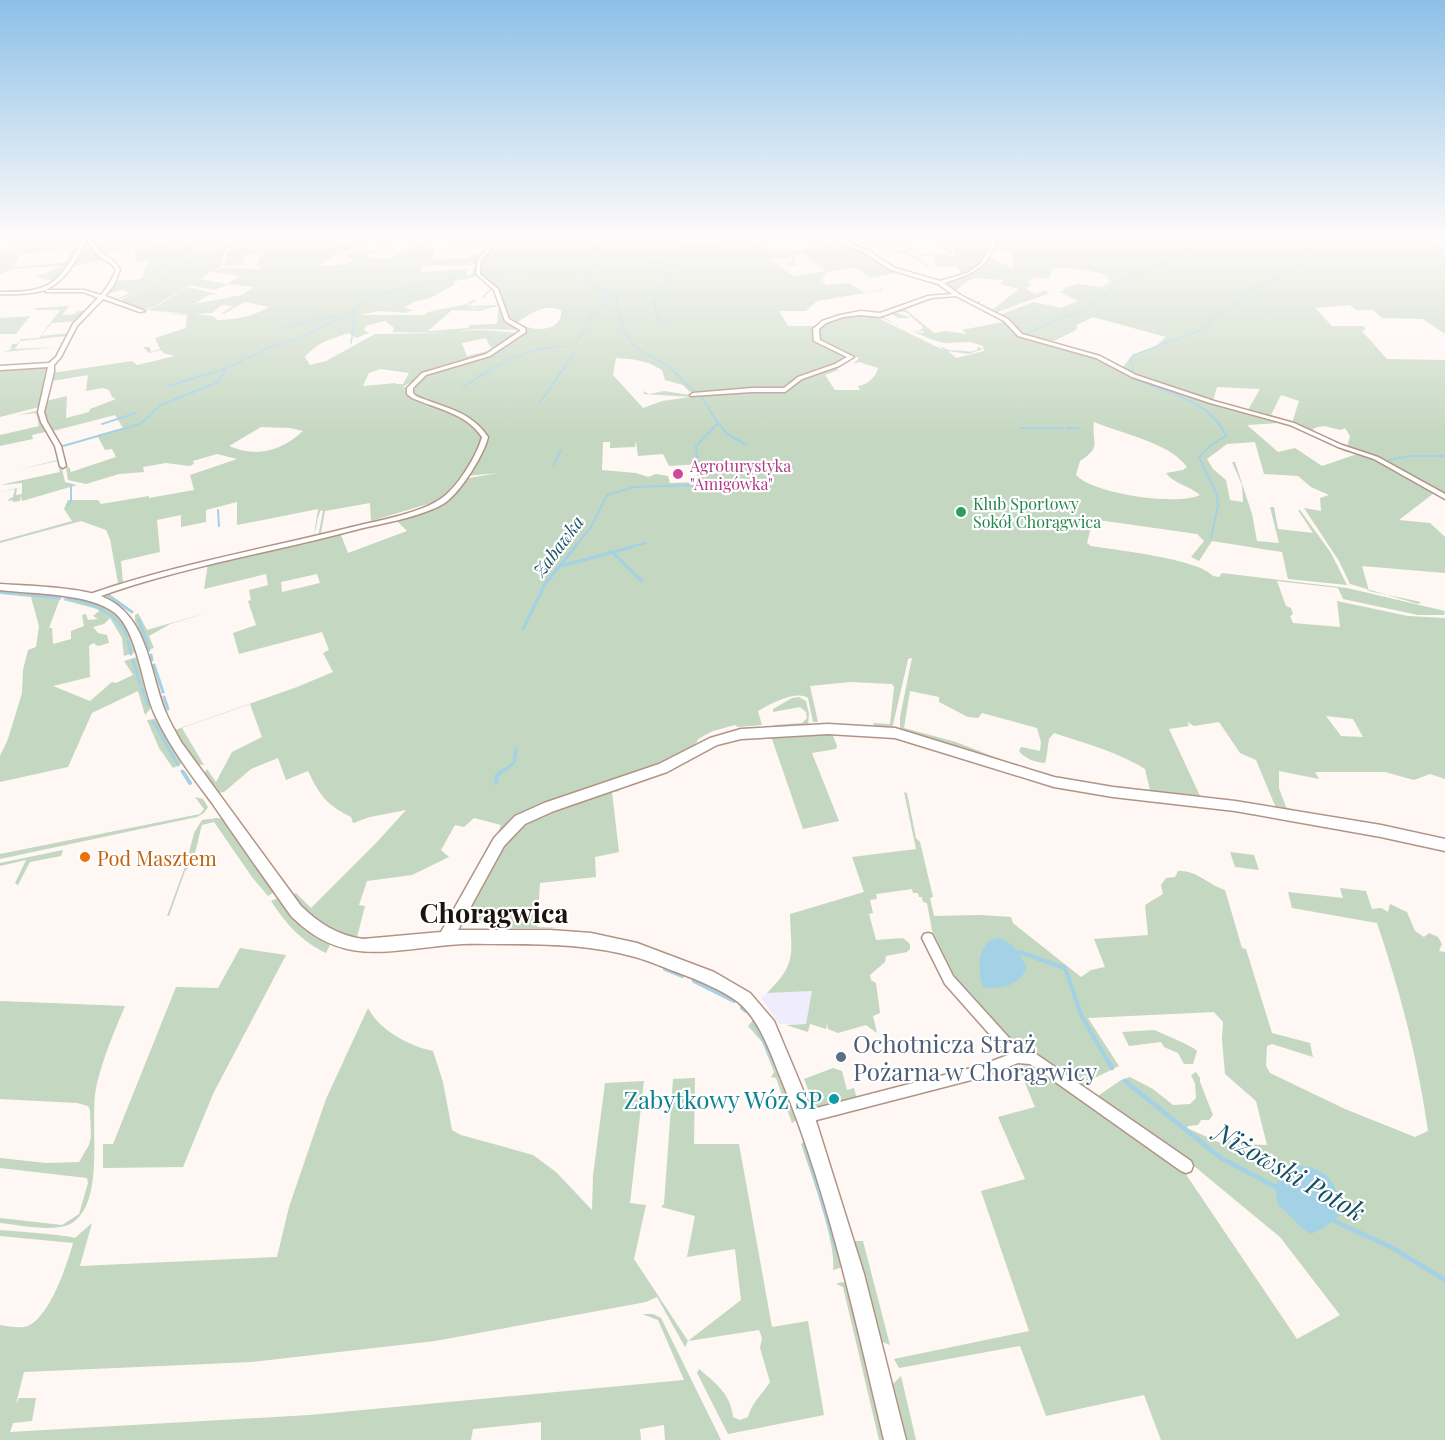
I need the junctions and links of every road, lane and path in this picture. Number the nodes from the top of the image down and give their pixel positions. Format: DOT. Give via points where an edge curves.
graph roads {
  1 [pos="93,305"];
  2 [pos="126,305"];
  3 [pos="502,305"];
  4 [pos="907,305"];
  5 [pos="976,305"];
  6 [pos="142,311"];
  7 [pos="51,365"];
  8 [pos="0,368"];
  9 [pos="697,395"];
  10 [pos="63,466"];
  11 [pos="1445,497"];
  12 [pos="0,586"];
  13 [pos="90,597"];
  14 [pos="1445,845"];
  15 [pos="446,937"];
  16 [pos="928,938"];
  17 [pos="1018,1057"];
  18 [pos="805,1117"];
  19 [pos="1185,1166"];
  20 [pos="895,1440"];
  1 -- 7 [label="street" via="72,329"];
  2 -- 6 [label="street"];
  3 -- 13 [label="street" via="506,318 523,332 488,355 424,374 410,388 414,397 457,412 484,434 481,450 448,496 382,521 183,568"];
  4 -- 9 [label="street" via="880,315 858,313 816,328 817,341 851,357 800,378 785,390"];
  5 -- 11 [label="street" via="1006,320 1020,335 1098,357 1144,380 1292,424 1376,458"];
  7 -- 8 [label="street"];
  7 -- 10 [label="street" via="41,412"];
  12 -- 13 [label="street"];
  13 -- 15 [label="street" via="114,607 128,621 163,721 177,745 309,925 336,941 363,946"];
  14 -- 15 [label="street" via="1257,810 1054,782 895,733 828,729 741,734 714,741 663,768 520,820 496,846"];
  15 -- 18 [label="street" via="591,940 637,950 724,983 751,1004 768,1027"];
  16 -- 17 [label="street" via="949,980"];
  17 -- 18 [label="street" via="979,1072"];
  17 -- 19 [label="street" via="1032,1058"];
  18 -- 20 [label="street" via="854,1274"];
}
